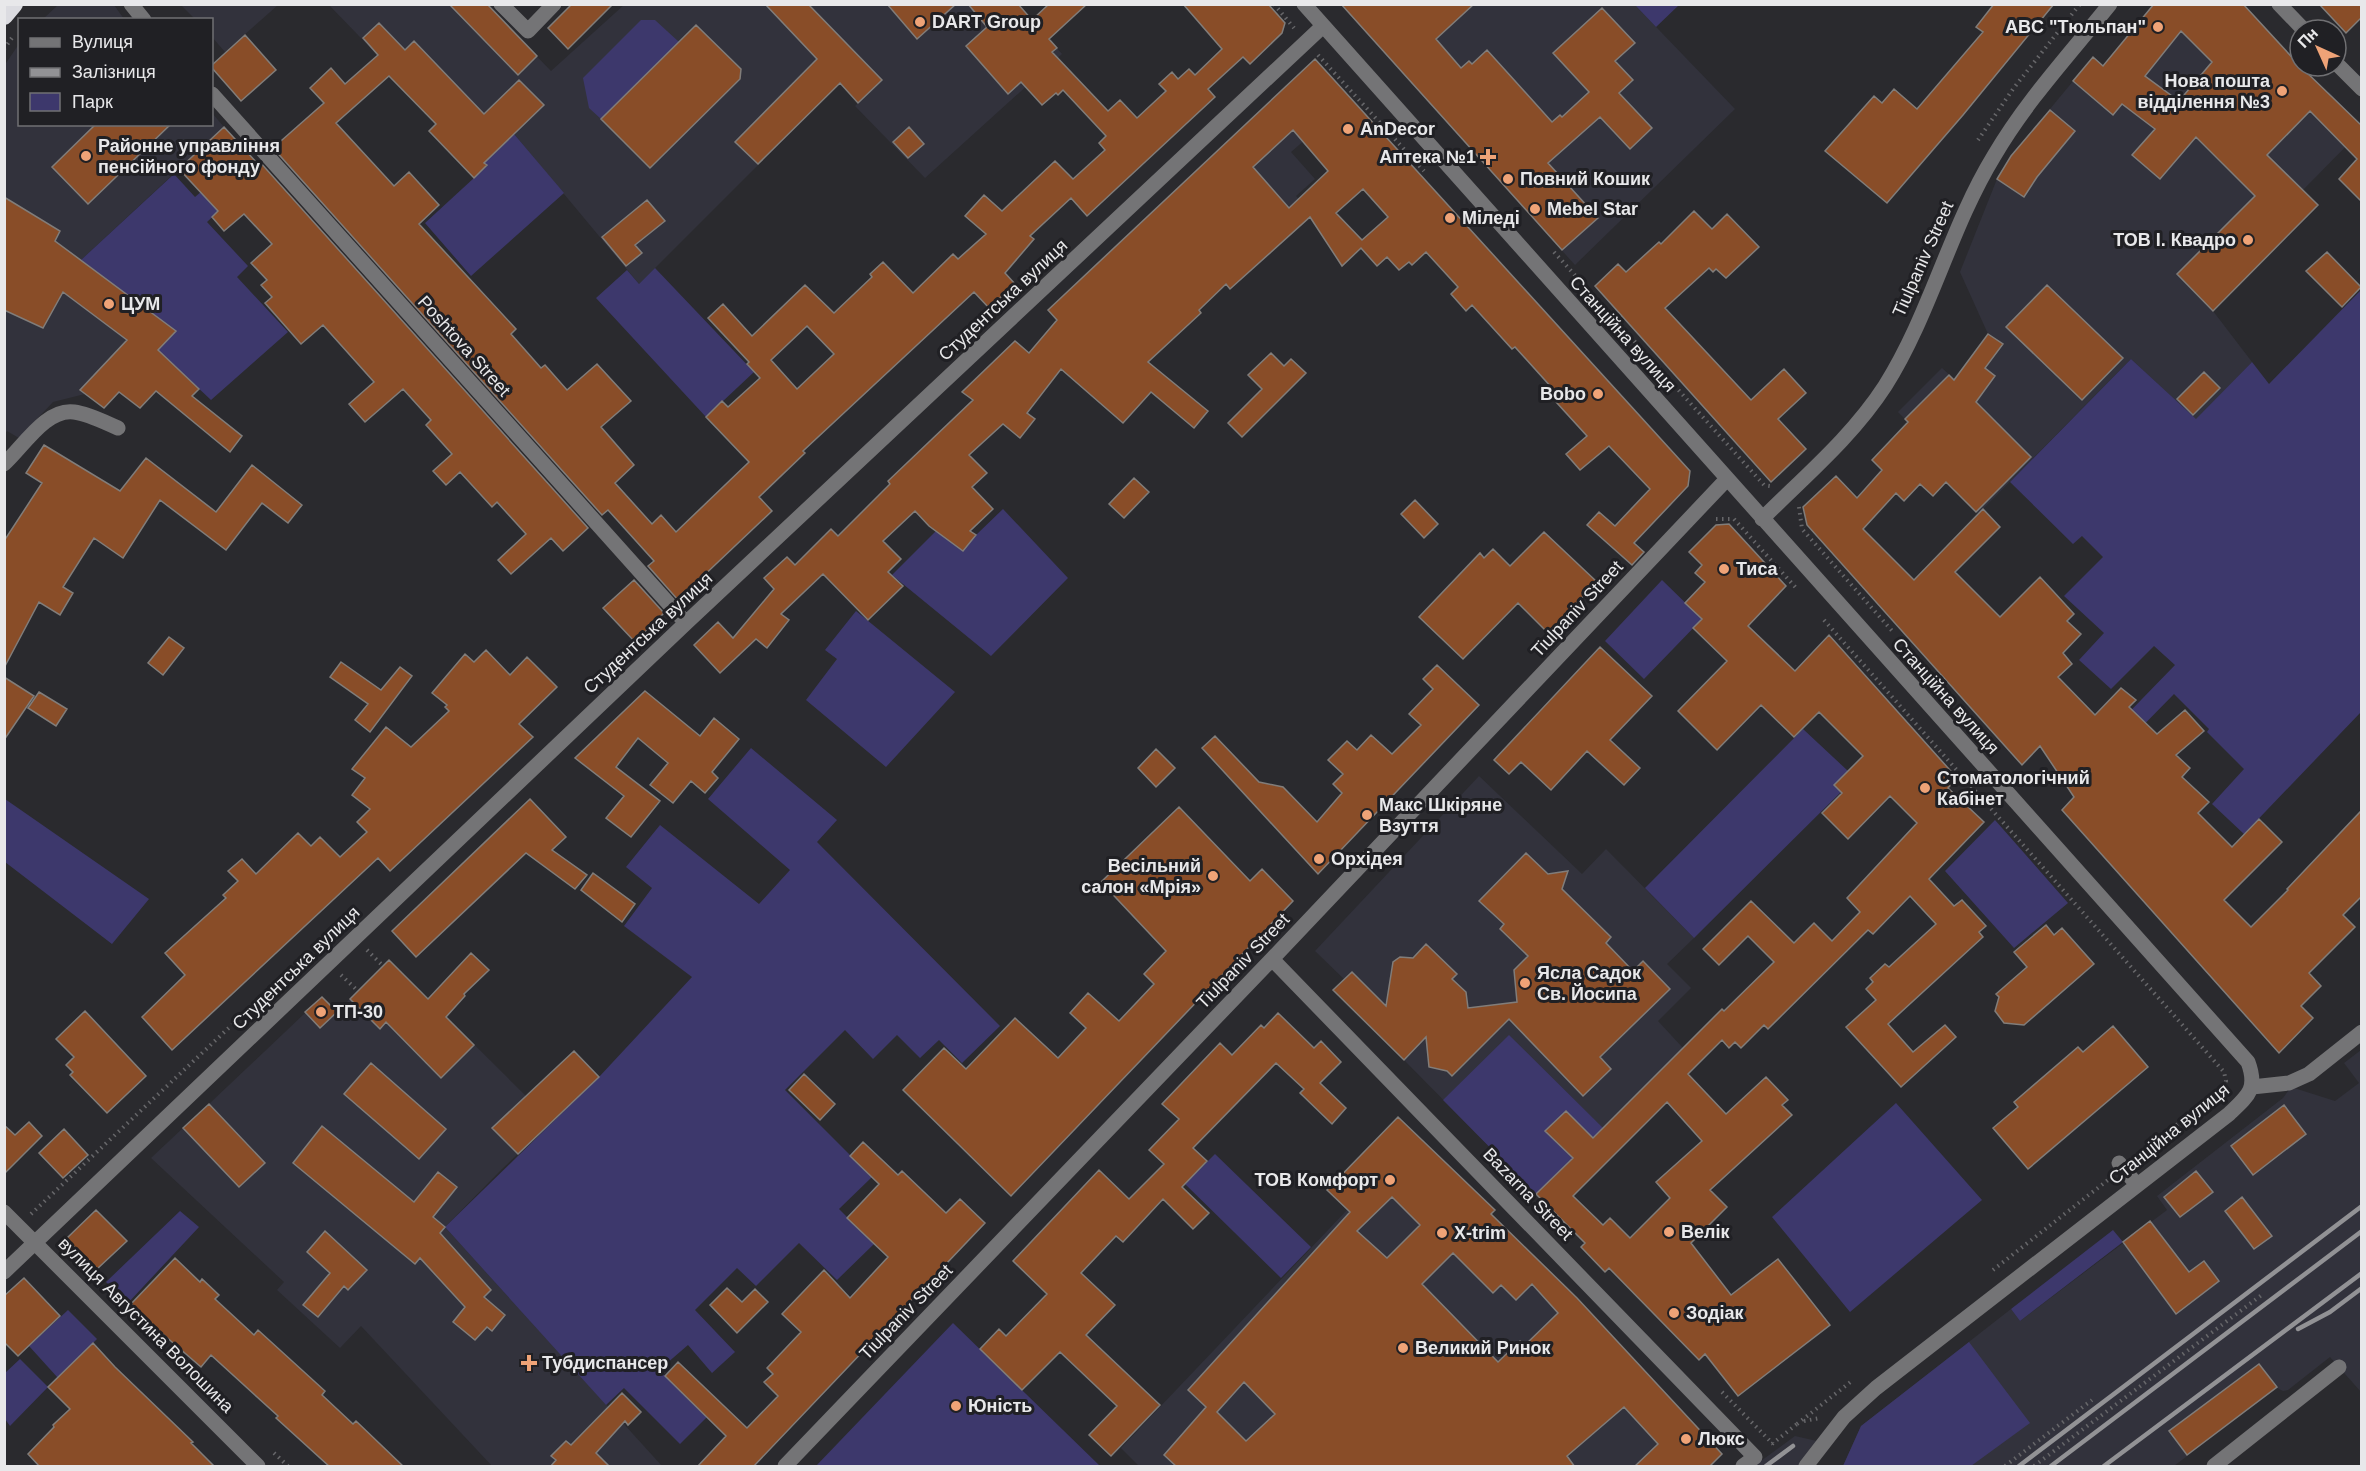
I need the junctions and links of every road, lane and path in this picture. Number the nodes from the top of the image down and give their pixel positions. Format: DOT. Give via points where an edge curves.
graph roads {
  1 [pos="14,4"];
  2 [pos="131,4"];
  3 [pos="501,4"];
  4 [pos="554,4"];
  5 [pos="1304,4"];
  6 [pos="2080,4"];
  7 [pos="2110,4"];
  8 [pos="2279,4"];
  9 [pos="4,16"];
  10 [pos="142,18"];
  11 [pos="2292,18"];
  12 [pos="1323,26"];
  13 [pos="18,30"];
  14 [pos="4,49"];
  15 [pos="1308,61"];
  16 [pos="2348,75"];
  17 [pos="2361,89"];
  18 [pos="213,95"];
  19 [pos="1973,149"];
  20 [pos="1430,177"];
  21 [pos="1554,251"];
  22 [pos="118,428"];
  23 [pos="4,464"];
  24 [pos="1726,480"];
  25 [pos="1776,483"];
  26 [pos="1799,505"];
  27 [pos="1762,519"];
  28 [pos="1707,526"];
  29 [pos="1804,596"];
  30 [pos="1819,614"];
  31 [pos="686,623"];
  32 [pos="1895,634"];
  33 [pos="360,955"];
  34 [pos="1272,960"];
  35 [pos="383,966"];
  36 [pos="347,968"];
  37 [pos="341,974"];
  38 [pos="332,982"];
  39 [pos="358,991"];
  40 [pos="2361,1032"];
  41 [pos="2252,1088"];
  42 [pos="2121,1166"];
  43 [pos="2137,1185"];
  44 [pos="4,1212"];
  45 [pos="35,1242"];
  46 [pos="4,1272"];
  47 [pos="1985,1276"];
  48 [pos="2263,1294"];
  49 [pos="2339,1367"];
  50 [pos="1858,1376"];
  51 [pos="2092,1400"];
  52 [pos="1844,1417"];
  53 [pos="1797,1424"];
  54 [pos="271,1450"];
  55 [pos="1749,1462"];
  56 [pos="258,1467"];
  57 [pos="288,1467"];
  58 [pos="785,1467"];
  59 [pos="1806,1467"];
  60 [pos="2005,1467"];
  61 [pos="2034,1467"];
  62 [pos="2214,1467"];
  1 -- 9 [label="highway"];
  2 -- 10 [label="street"];
  3 -- 4 [label="street" via="528,31"];
  5 -- 12 [label="street, Станційна вулиця"];
  6 -- 19 [label="path" via="2013,88"];
  7 -- 27 [label="street, Tiulpaniv Street" via="2022,113 1992,158 1884,386 1840,442"];
  8 -- 11 [label="street"];
  12 -- 24 [label="street, Станційна вулиця"];
  12 -- 31 [label="street, Студентська вулиця"];
  13 -- 14 [label="path"];
  15 -- 20 [label="path" via="1317,53"];
  16 -- 17 [label="street"];
  18 -- 31 [label="street, Poshtova Street"];
  21 -- 25 [label="path" via="1764,485"];
  22 -- 23 [label="street" via="74,412 58,414 48,418"];
  24 -- 27 [label="street, Станційна вулиця"];
  24 -- 34 [label="street, Tiulpaniv Street"];
  26 -- 32 [label="path" via="1802,529"];
  27 -- 41 [label="street, Станційна вулиця" via="2248,1062"];
  28 -- 29 [label="path" via="1715,519 1734,519"];
  30 -- 42 [label="path" via="2224,1072 2226,1081 2222,1089"];
  31 -- 45 [label="street, Студентська вулиця"];
  33 -- 35 [label="path" via="367,949"];
  34 -- 55 [label="street, Bazarna Street"];
  34 -- 58 [label="street, Tiulpaniv Street"];
  36 -- 37 [label="path"];
  37 -- 38 [label="path"];
  37 -- 39 [label="path"];
  40 -- 41 [label="street" via="2309,1074 2289,1083"];
  41 -- 43 [label="street, Станційна вулиця" via="2229,1114"];
  42 -- 43 [label="street"];
  42 -- 47 [label="path"];
  43 -- 52 [label="street, Станційна вулиця" via="1882,1383"];
  44 -- 45 [label="street, вулиця Августина Волошина"];
  45 -- 46 [label="street, Студентська вулиця"];
  45 -- 56 [label="street, вулиця Августина Волошина"];
  48 -- 61 [label="path"];
  49 -- 62 [label="street"];
  50 -- 53 [label="path"];
  51 -- 60 [label="path"];
  52 -- 53 [label="path"];
  52 -- 59 [label="street, Станційна вулиця"];
  53 -- 55 [label="path"];
  54 -- 57 [label="path"];
}
